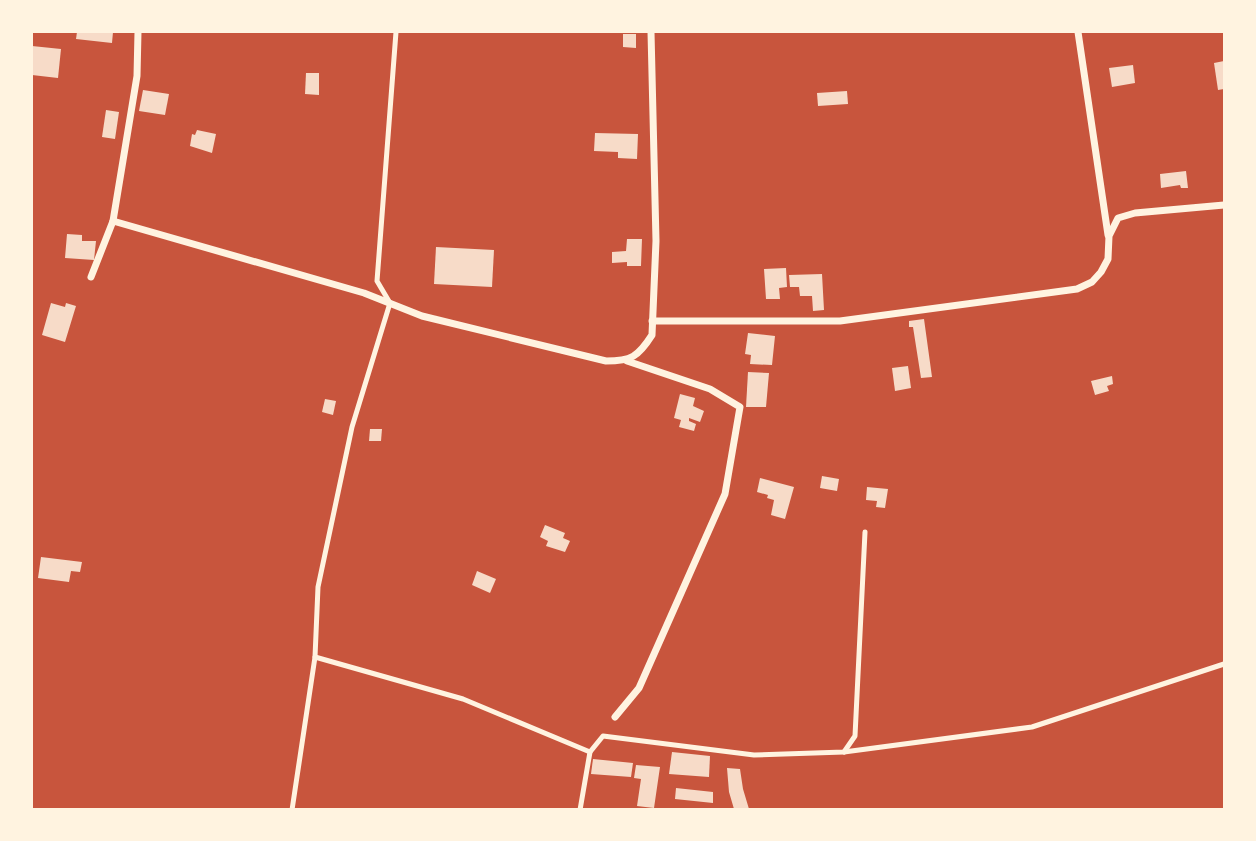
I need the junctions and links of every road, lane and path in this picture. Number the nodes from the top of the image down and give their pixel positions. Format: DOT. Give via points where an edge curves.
graph roads {
  1 [pos="138,32"];
  2 [pos="396,32"];
  3 [pos="651,32"];
  4 [pos="1078,32"];
  5 [pos="1224,205"];
  6 [pos="113,221"];
  7 [pos="1109,236"];
  8 [pos="91,277"];
  9 [pos="390,303"];
  10 [pos="652,321"];
  11 [pos="626,361"];
  12 [pos="865,532"];
  13 [pos="316,657"];
  14 [pos="1224,664"];
  15 [pos="615,717"];
  16 [pos="590,752"];
  17 [pos="844,752"];
  18 [pos="292,810"];
  19 [pos="580,810"];
  1 -- 6 [label="street" via="137,76"];
  2 -- 9 [label="lane" via="377,281"];
  3 -- 10 [label="street" via="656,241"];
  4 -- 7 [label="street"];
  5 -- 7 [label="street" via="1135,213 1118,218"];
  6 -- 8 [label="street"];
  6 -- 9 [label="street"];
  7 -- 10 [label="street" via="1108,259 1101,272 1093,282 1077,289 840,321"];
  9 -- 11 [label="street" via="422,316 594,359"];
  9 -- 13 [label="lane" via="352,427 318,587"];
  10 -- 11 [label="street" via="652,335 644,348"];
  11 -- 15 [label="street" via="710,389 740,407 725,494 639,688"];
  12 -- 17 [label="lane" via="855,736"];
  13 -- 16 [label="lane" via="463,699"];
  13 -- 18 [label="lane"];
  14 -- 17 [label="lane" via="1032,727"];
  16 -- 17 [label="lane" via="603,736 754,755"];
  16 -- 19 [label="lane"];
}
